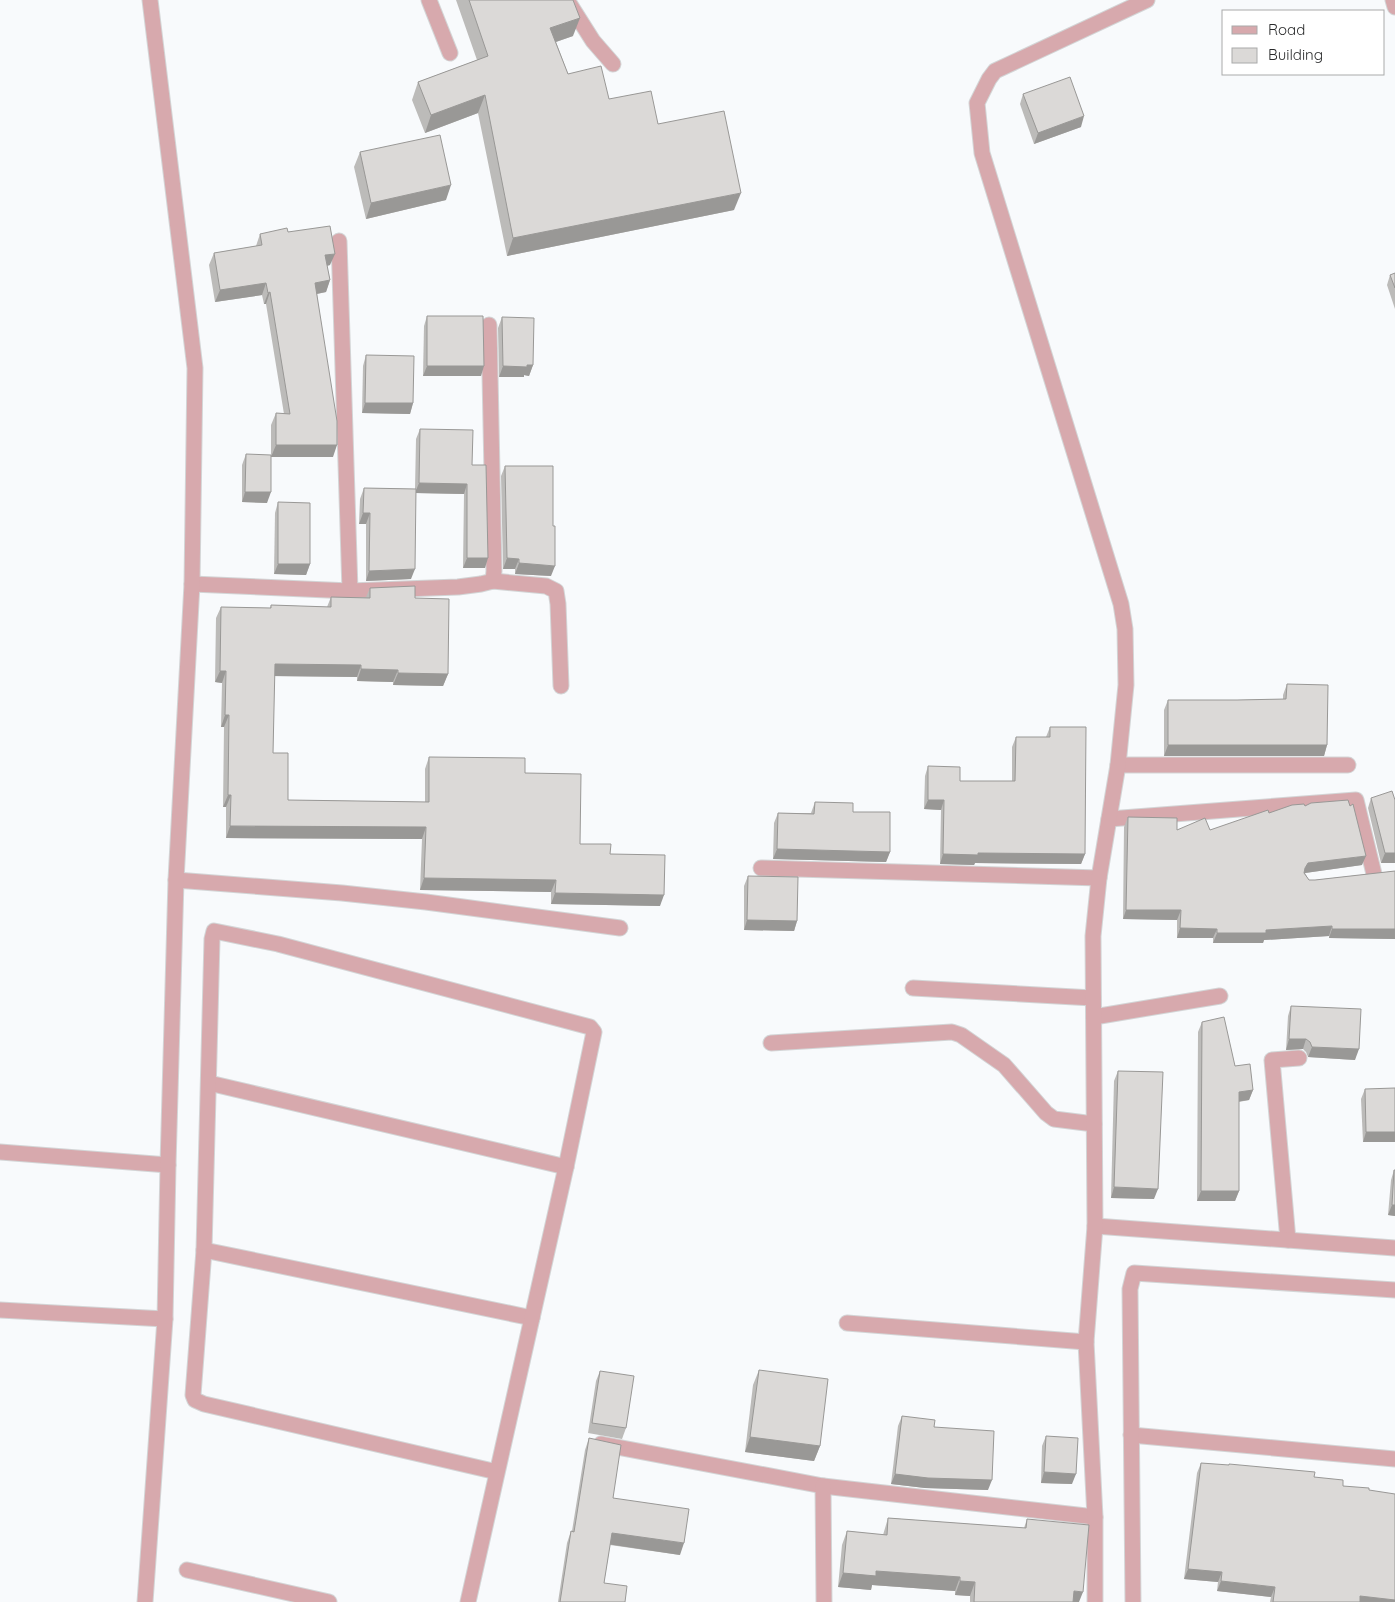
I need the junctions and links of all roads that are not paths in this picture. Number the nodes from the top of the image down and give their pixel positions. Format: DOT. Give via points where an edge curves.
graph roads {
  1 [pos="150,0"];
  2 [pos="429,0"];
  3 [pos="567,0"];
  4 [pos="1147,0"];
  5 [pos="1393,0"];
  6 [pos="1395,7"];
  7 [pos="450,53"];
  8 [pos="613,64"];
  9 [pos="339,241"];
  10 [pos="489,325"];
  11 [pos="493,581"];
  12 [pos="192,584"];
  13 [pos="350,590"];
  14 [pos="561,686"];
  15 [pos="1118,765"];
  16 [pos="1348,765"];
  17 [pos="1109,820"];
  18 [pos="761,868"];
  19 [pos="1356,876"];
  20 [pos="1099,878"];
  21 [pos="176,880"];
  22 [pos="620,928"];
  23 [pos="913,988"];
  24 [pos="1220,996"];
  25 [pos="1093,998"];
  26 [pos="1094,1017"];
  27 [pos="771,1043"];
  28 [pos="1299,1058"];
  29 [pos="209,1083"];
  30 [pos="1094,1124"];
  31 [pos="0,1152"];
  32 [pos="168,1164"];
  33 [pos="566,1167"];
  34 [pos="1095,1226"];
  35 [pos="1288,1240"];
  36 [pos="1395,1248"];
  37 [pos="204,1250"];
  38 [pos="1395,1290"];
  39 [pos="0,1310"];
  40 [pos="532,1318"];
  41 [pos="166,1319"];
  42 [pos="847,1323"];
  43 [pos="1086,1342"];
  44 [pos="1131,1435"];
  45 [pos="590,1442"];
  46 [pos="1395,1459"];
  47 [pos="498,1472"];
  48 [pos="823,1486"];
  49 [pos="1095,1517"];
  50 [pos="187,1570"];
  51 [pos="145,1602"];
  52 [pos="329,1602"];
  53 [pos="468,1602"];
  54 [pos="824,1602"];
  55 [pos="1095,1602"];
  56 [pos="1133,1602"];
  1 -- 12 [label="street" via="195,368"];
  2 -- 7 [label="street"];
  3 -- 8 [label="street" via="593,41"];
  4 -- 15 [label="street" via="995,71 977,103 982,153 1121,604 1126,685"];
  5 -- 6 [label="street"];
  9 -- 13 [label="street"];
  10 -- 11 [label="street"];
  11 -- 13 [label="street" via="458,587"];
  11 -- 14 [label="street" via="546,586 556,591"];
  12 -- 13 [label="street"];
  12 -- 21 [label="street"];
  15 -- 16 [label="street"];
  15 -- 17 [label="street"];
  17 -- 19 [label="street" via="1356,800 1381,873"];
  17 -- 20 [label="street"];
  18 -- 20 [label="street"];
  20 -- 25 [label="street" via="1093,936"];
  21 -- 22 [label="street" via="426,902"];
  21 -- 32 [label="street"];
  23 -- 25 [label="street"];
  24 -- 26 [label="street"];
  25 -- 26 [label="street"];
  26 -- 30 [label="street"];
  27 -- 30 [label="street" via="952,1032 1004,1065 1054,1119"];
  28 -- 35 [label="street" via="1272,1060"];
  29 -- 33 [label="street"];
  29 -- 33 [label="street" via="212,939 216,931 278,944 590,1027 594,1036"];
  29 -- 37 [label="street"];
  30 -- 34 [label="street"];
  31 -- 32 [label="street"];
  32 -- 41 [label="street"];
  33 -- 40 [label="street"];
  34 -- 35 [label="street"];
  34 -- 43 [label="street"];
  35 -- 36 [label="street"];
  37 -- 40 [label="street"];
  37 -- 47 [label="street" via="194,1395 198,1403"];
  38 -- 44 [label="street" via="1134,1273 1130,1290"];
  39 -- 41 [label="street"];
  40 -- 47 [label="street"];
  41 -- 51 [label="street"];
  42 -- 43 [label="street"];
  43 -- 49 [label="street"];
  44 -- 46 [label="street"];
  44 -- 56 [label="street"];
  45 -- 48 [label="street"];
  47 -- 53 [label="street"];
  48 -- 49 [label="street"];
  48 -- 54 [label="street"];
  49 -- 55 [label="street"];
  50 -- 52 [label="street"];
}
